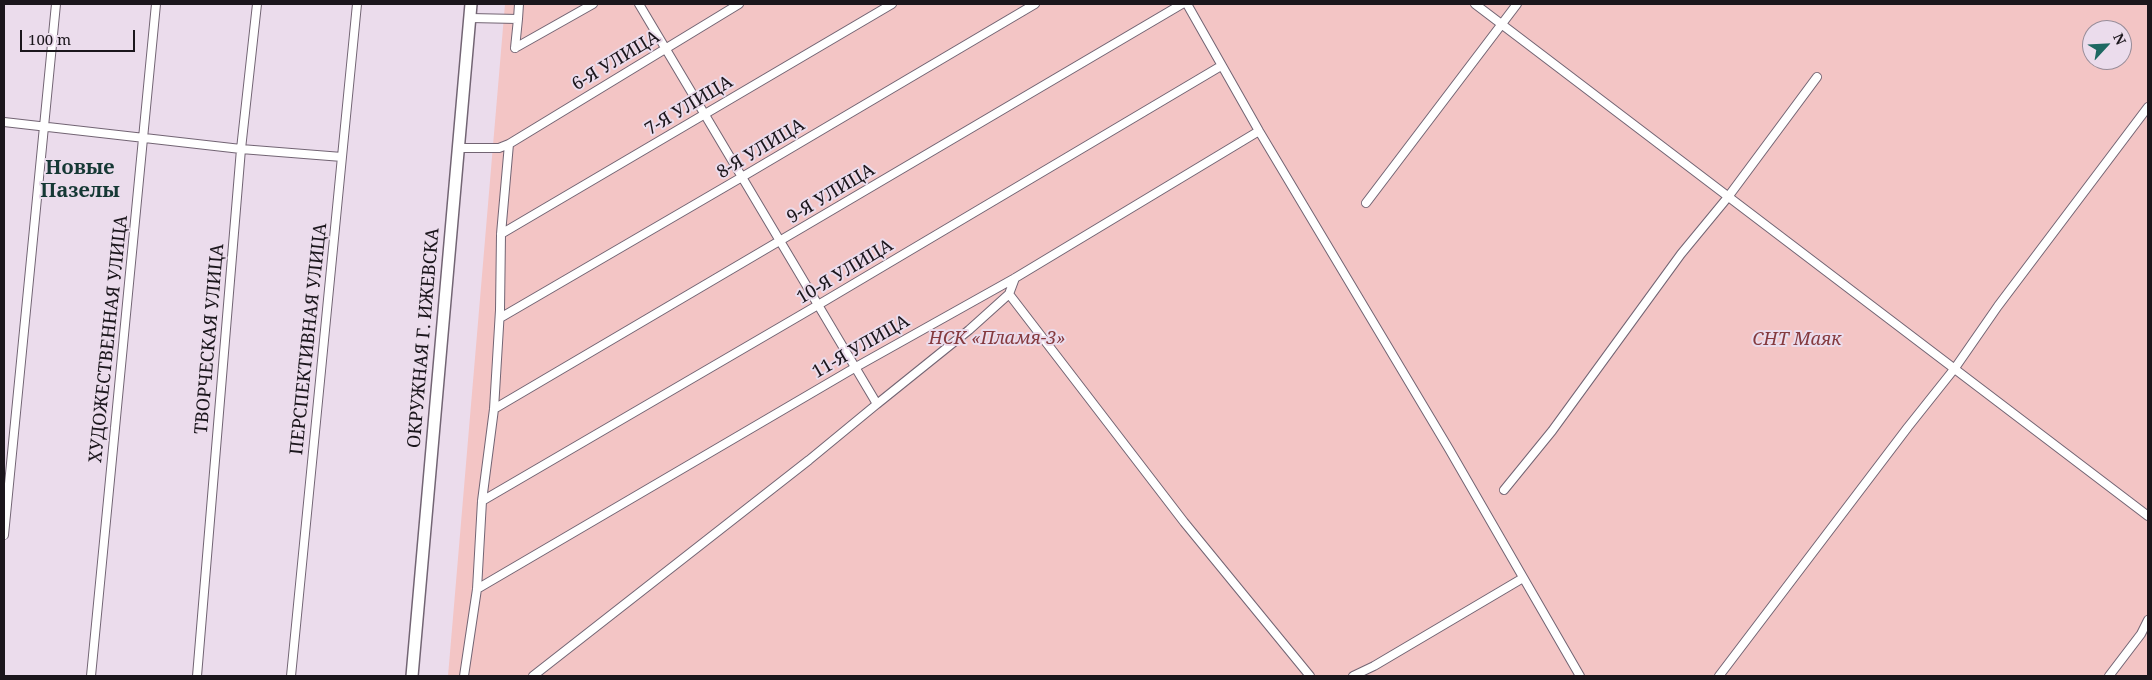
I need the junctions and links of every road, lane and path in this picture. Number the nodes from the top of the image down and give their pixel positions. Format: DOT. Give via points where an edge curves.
graph roads {
  1 [pos="56,4"];
  2 [pos="156,4"];
  3 [pos="257,4"];
  4 [pos="357,4"];
  5 [pos="471,4"];
  6 [pos="519,4"];
  7 [pos="593,4"];
  8 [pos="640,4"];
  9 [pos="739,4"];
  10 [pos="892,4"];
  11 [pos="1036,4"];
  12 [pos="1182,4"];
  13 [pos="1187,4"];
  14 [pos="1475,4"];
  15 [pos="1517,4"];
  16 [pos="470,18"];
  17 [pos="518,19"];
  18 [pos="1501,24"];
  19 [pos="666,47"];
  20 [pos="1222,66"];
  21 [pos="1817,77"];
  22 [pos="2148,108"];
  23 [pos="705,114"];
  24 [pos="4,122"];
  25 [pos="44,126"];
  26 [pos="1259,131"];
  27 [pos="144,137"];
  28 [pos="509,144"];
  29 [pos="459,148"];
  30 [pos="241,149"];
  31 [pos="342,157"];
  32 [pos="742,178"];
  33 [pos="1728,197"];
  34 [pos="1366,203"];
  35 [pos="501,234"];
  36 [pos="780,241"];
  37 [pos="1015,278"];
  38 [pos="1009,294"];
  39 [pos="818,306"];
  40 [pos="500,318"];
  41 [pos="856,367"];
  42 [pos="1955,368"];
  43 [pos="878,404"];
  44 [pos="494,409"];
  45 [pos="1504,490"];
  46 [pos="482,501"];
  47 [pos="2148,516"];
  48 [pos="4,534"];
  49 [pos="1523,578"];
  50 [pos="477,589"];
  51 [pos="2148,620"];
  52 [pos="91,676"];
  53 [pos="197,676"];
  54 [pos="291,676"];
  55 [pos="412,676"];
  56 [pos="464,676"];
  57 [pos="533,676"];
  58 [pos="1310,676"];
  59 [pos="1353,676"];
  60 [pos="1580,676"];
  61 [pos="1719,676"];
  62 [pos="2109,676"];
  1 -- 25 [label="street"];
  2 -- 27 [label="street, ХУДОЖЕСТВЕННАЯ УЛИЦА"];
  3 -- 30 [label="street, ТВОРЧЕСКАЯ УЛИЦА"];
  4 -- 31 [label="street, ПЕРСПЕКТИВНАЯ УЛИЦА"];
  5 -- 16 [label="main road, ОКРУЖНАЯ Г. ИЖЕВСКА"];
  6 -- 17 [label="street"];
  7 -- 17 [label="street" via="515,48"];
  8 -- 19 [label="street"];
  9 -- 19 [label="street, 6-Я УЛИЦА"];
  10 -- 23 [label="street, 7-Я УЛИЦА"];
  11 -- 32 [label="street, 8-Я УЛИЦА"];
  12 -- 36 [label="street, 9-Я УЛИЦА"];
  13 -- 20 [label="street"];
  14 -- 18 [label="street"];
  15 -- 18 [label="street"];
  16 -- 17 [label="street"];
  16 -- 29 [label="main road, ОКРУЖНАЯ Г. ИЖЕВСКА"];
  18 -- 33 [label="street"];
  18 -- 34 [label="street"];
  19 -- 23 [label="street"];
  19 -- 28 [label="street, 6-Я УЛИЦА"];
  20 -- 26 [label="street"];
  20 -- 39 [label="street, 10-Я УЛИЦА"];
  21 -- 33 [label="street"];
  22 -- 42 [label="street"];
  23 -- 32 [label="street"];
  23 -- 35 [label="street, 7-Я УЛИЦА"];
  24 -- 25 [label="street"];
  25 -- 27 [label="street"];
  25 -- 48 [label="street"];
  26 -- 37 [label="street, 11-Я УЛИЦА"];
  26 -- 49 [label="street"];
  27 -- 30 [label="street"];
  27 -- 52 [label="street, ХУДОЖЕСТВЕННАЯ УЛИЦА"];
  28 -- 29 [label="street" via="499,148"];
  28 -- 35 [label="street"];
  29 -- 55 [label="main road, ОКРУЖНАЯ Г. ИЖЕВСКА"];
  30 -- 31 [label="street"];
  30 -- 53 [label="street, ТВОРЧЕСКАЯ УЛИЦА"];
  31 -- 54 [label="street, ПЕРСПЕКТИВНАЯ УЛИЦА"];
  32 -- 36 [label="street"];
  32 -- 40 [label="street, 8-Я УЛИЦА"];
  33 -- 42 [label="street"];
  33 -- 45 [label="street" via="1681,254 1552,431"];
  35 -- 40 [label="street"];
  36 -- 39 [label="street"];
  36 -- 44 [label="street, 9-Я УЛИЦА"];
  37 -- 38 [label="street"];
  37 -- 41 [label="street, 11-Я УЛИЦА"];
  38 -- 43 [label="street"];
  38 -- 58 [label="street" via="1184,522"];
  39 -- 41 [label="street"];
  39 -- 46 [label="street, 10-Я УЛИЦА"];
  40 -- 44 [label="street"];
  41 -- 43 [label="street"];
  41 -- 50 [label="street, 11-Я УЛИЦА"];
  42 -- 47 [label="street"];
  42 -- 61 [label="street"];
  43 -- 57 [label="street"];
  44 -- 46 [label="street"];
  46 -- 50 [label="street"];
  49 -- 59 [label="street"];
  49 -- 60 [label="street"];
  50 -- 56 [label="street"];
  51 -- 62 [label="street"];
}
